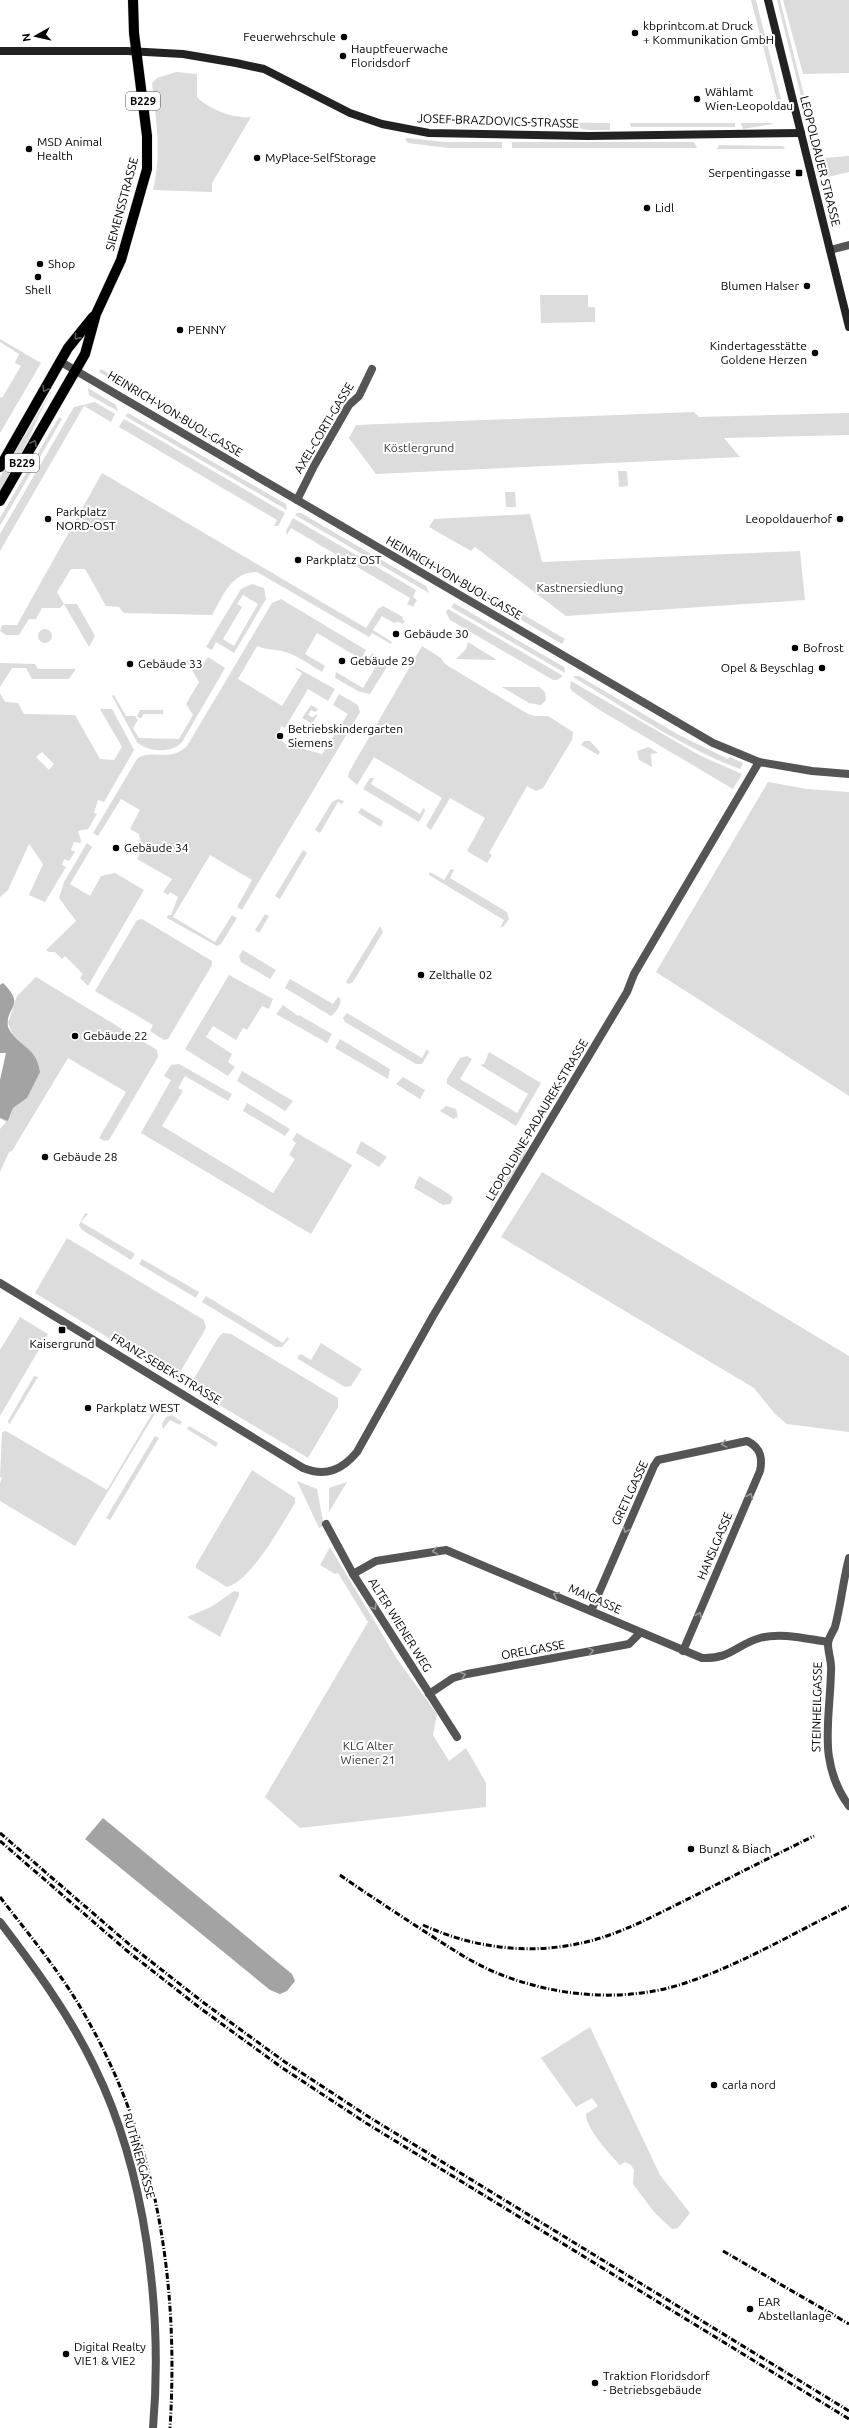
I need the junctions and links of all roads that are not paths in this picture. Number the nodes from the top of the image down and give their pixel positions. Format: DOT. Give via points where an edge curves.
graph roads {
  1 [pos="133,0"];
  2 [pos="768,0"];
  3 [pos="0,51"];
  4 [pos="137,52"];
  5 [pos="801,133"];
  6 [pos="849,245"];
  7 [pos="830,250"];
  8 [pos="96,314"];
  9 [pos="849,327"];
  10 [pos="62,362"];
  11 [pos="372,369"];
  12 [pos="75,370"];
  13 [pos="0,467"];
  14 [pos="297,500"];
  15 [pos="0,501"];
  16 [pos="759,762"];
  17 [pos="849,774"];
  18 [pos="0,1283"];
  19 [pos="759,1450"];
  20 [pos="321,1473"];
  21 [pos="326,1524"];
  22 [pos="849,1558"];
  23 [pos="353,1574"];
  24 [pos="591,1611"];
  25 [pos="640,1633"];
  26 [pos="828,1642"];
  27 [pos="683,1651"];
  28 [pos="429,1694"];
  29 [pos="457,1737"];
  30 [pos="849,1806"];
  31 [pos="0,1922"];
  32 [pos="153,2428"];
  1 -- 4 [label="main road, SIEMENSSTRASSE / B229"];
  2 -- 5 [label="street, LEOPOLDAUER STRASSE"];
  3 -- 4 [label="street, JOSEF-BRAZDOVICS-STRASSE"];
  4 -- 5 [label="street, JOSEF-BRAZDOVICS-STRASSE" via="197,56 251,66 278,76 350,113 382,124 430,133 588,136"];
  4 -- 8 [label="main road, SIEMENSSTRASSE / B229" via="147,136 147,169 121,260"];
  5 -- 7 [label="street, LEOPOLDAUER STRASSE"];
  6 -- 7 [label="street"];
  7 -- 9 [label="street, LEOPOLDAUER STRASSE"];
  8 -- 10 [label="main road, SIEMENSSTRASSE / B229, one-way" via="68,348"];
  8 -- 12 [label="main road, SIEMENSSTRASSE / B229" via="85,354"];
  10 -- 12 [label="street, HEINRICH-VON-BUOL-GASSE"];
  10 -- 13 [label="main road, SIEMENSSTRASSE / B229, one-way"];
  11 -- 14 [label="street, AXEL-CORTI-GASSE" via="359,396 350,405 314,466"];
  12 -- 14 [label="street, HEINRICH-VON-BUOL-GASSE"];
  15 -- 12 [label="main road, SIEMENSSTRASSE / B229, one-way"];
  14 -- 16 [label="street, HEINRICH-VON-BUOL-GASSE" via="685,728"];
  16 -- 17 [label="street, HEINRICH-VON-BUOL-GASSE"];
  16 -- 20 [label="street, LEOPOLDINE-PADAUREK-STRASSE" via="533,1151 433,1316 357,1452 338,1470"];
  18 -- 20 [label="street, FRANZ-SEBEK-STRASSE" via="303,1468"];
  19 -- 24 [label="street, GRETLGASSE, one-way" via="747,1441 738,1441 658,1460"];
  27 -- 19 [label="street, HANSLGASSE, one-way" via="760,1471 762,1461"];
  21 -- 23 [label="street, ALTER WIENER WEG"];
  22 -- 26 [label="street, STEINHEILGASSE" via="842,1582 835,1627"];
  24 -- 23 [label="street, MAIGASSE, one-way" via="446,1550 376,1561"];
  23 -- 28 [label="street, ALTER WIENER WEG, one-way"];
  24 -- 25 [label="street, MAIGASSE"];
  25 -- 27 [label="street, MAIGASSE"];
  28 -- 25 [label="street, ORELGASSE, one-way" via="453,1678 629,1644"];
  26 -- 27 [label="street, MAIGASSE" via="776,1636 760,1638 717,1659 702,1658"];
  26 -- 30 [label="street, STEINHEILGASSE" via="831,1669 826,1747 831,1771"];
  28 -- 29 [label="street, ALTER WIENER WEG"];
  31 -- 32 [label="street, RUTHNERGASSE" via="66,2015 94,2066 121,2130 139,2199 148,2259 156,2352"];
}
